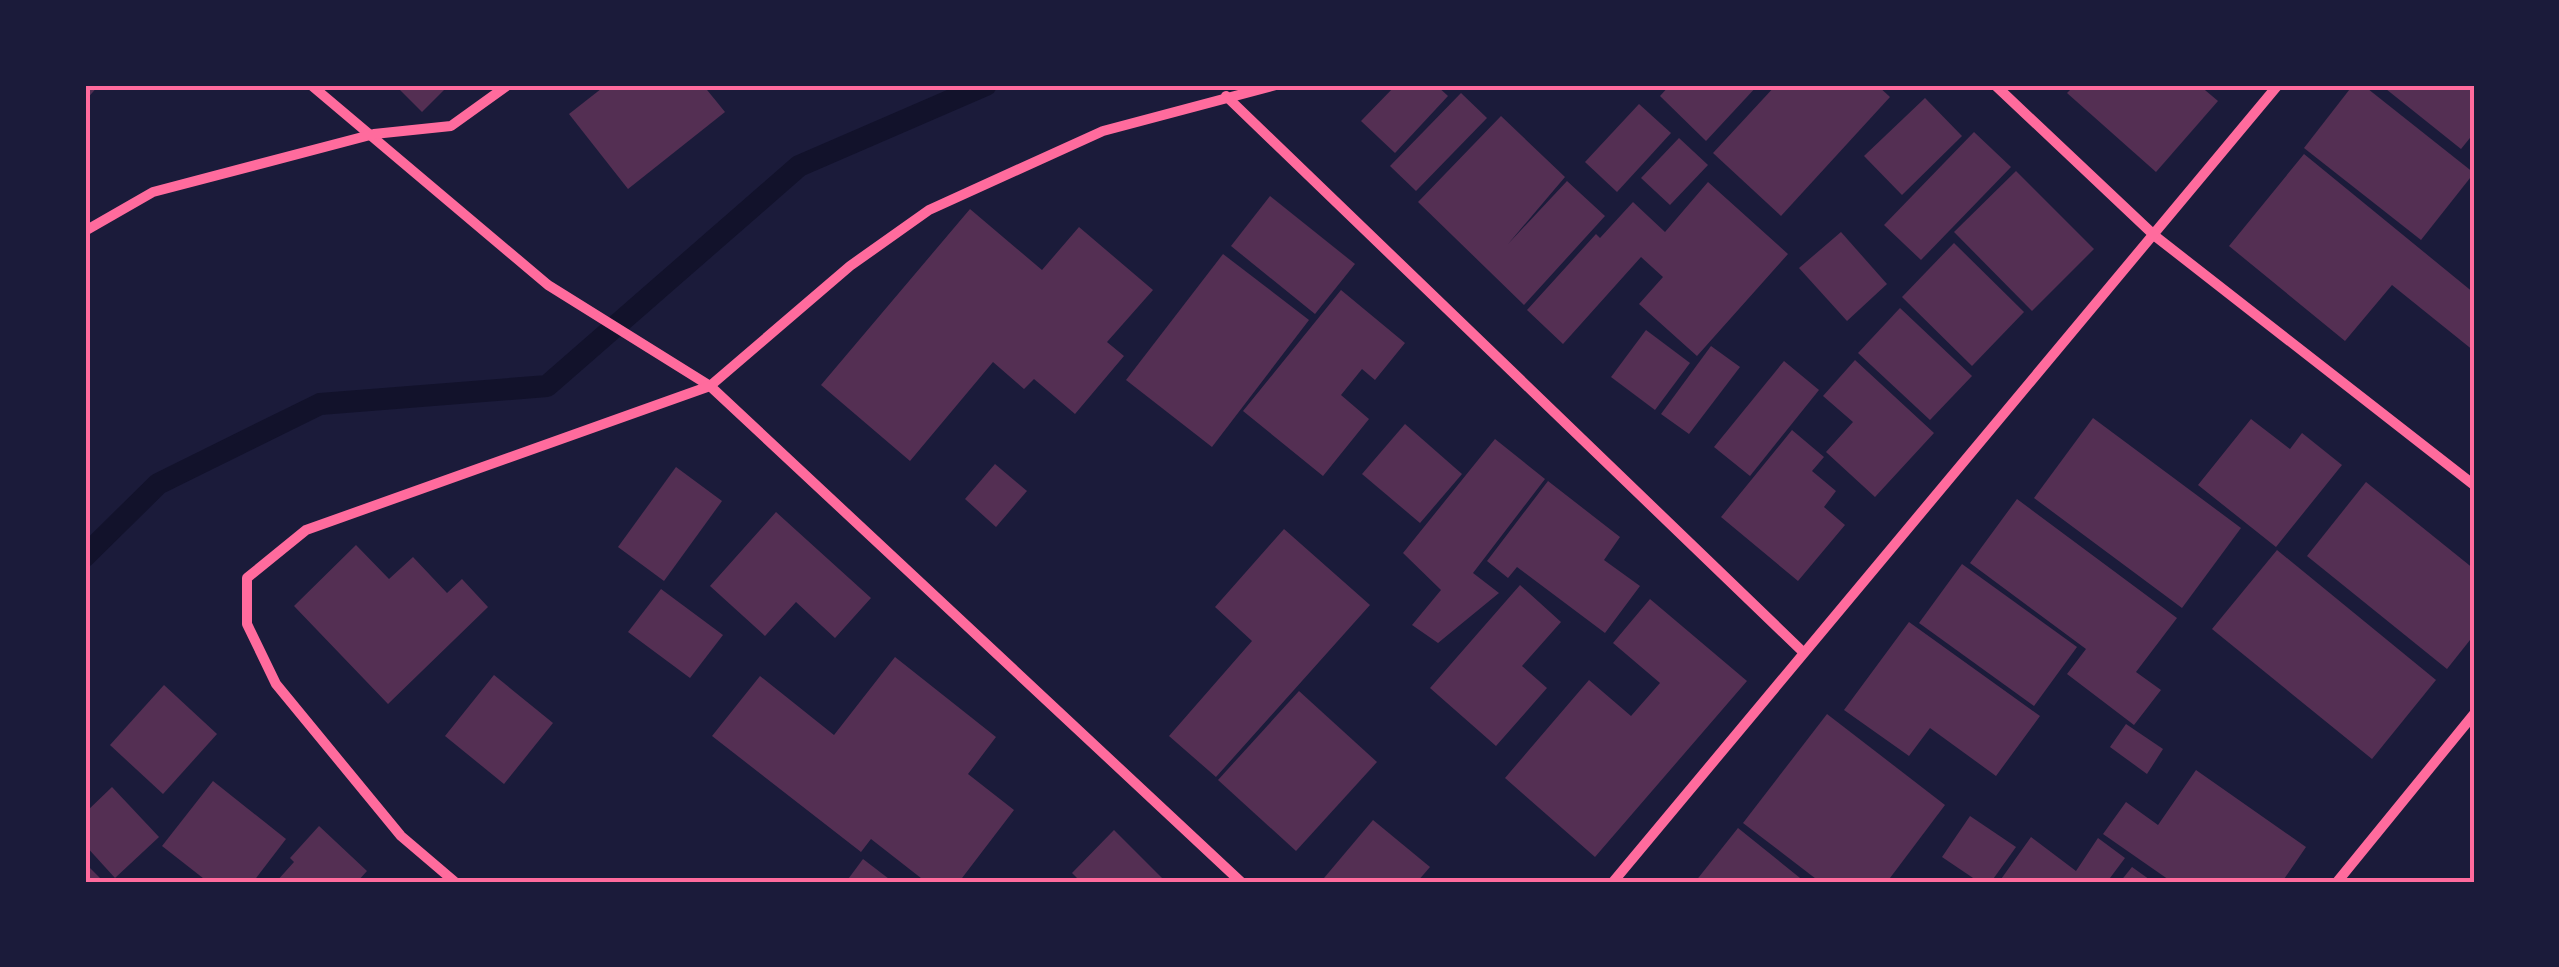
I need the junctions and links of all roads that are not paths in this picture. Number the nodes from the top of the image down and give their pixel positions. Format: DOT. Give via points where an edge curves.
graph roads {
  1 [pos="312,85"];
  2 [pos="508,85"];
  3 [pos="1276,85"];
  4 [pos="1995,85"];
  5 [pos="2278,85"];
  6 [pos="1226,96"];
  7 [pos="374,134"];
  8 [pos="85,231"];
  9 [pos="2155,236"];
  10 [pos="710,386"];
  11 [pos="2474,485"];
  12 [pos="1802,651"];
  13 [pos="2474,714"];
  14 [pos="454,882"];
  15 [pos="1241,882"];
  16 [pos="1613,882"];
  17 [pos="2337,882"];
  1 -- 7 [label="street"];
  2 -- 7 [label="street" via="451,126"];
  3 -- 6 [label="street"];
  4 -- 9 [label="street"];
  5 -- 9 [label="street"];
  6 -- 10 [label="street" via="1103,131 929,210 850,266"];
  6 -- 12 [label="street"];
  7 -- 8 [label="street" via="154,192"];
  7 -- 10 [label="street" via="548,285"];
  9 -- 11 [label="street"];
  9 -- 12 [label="street"];
  10 -- 14 [label="street" via="306,530 247,578 247,624 276,684 401,836"];
  10 -- 15 [label="street"];
  12 -- 16 [label="street"];
  13 -- 17 [label="street"];
}
